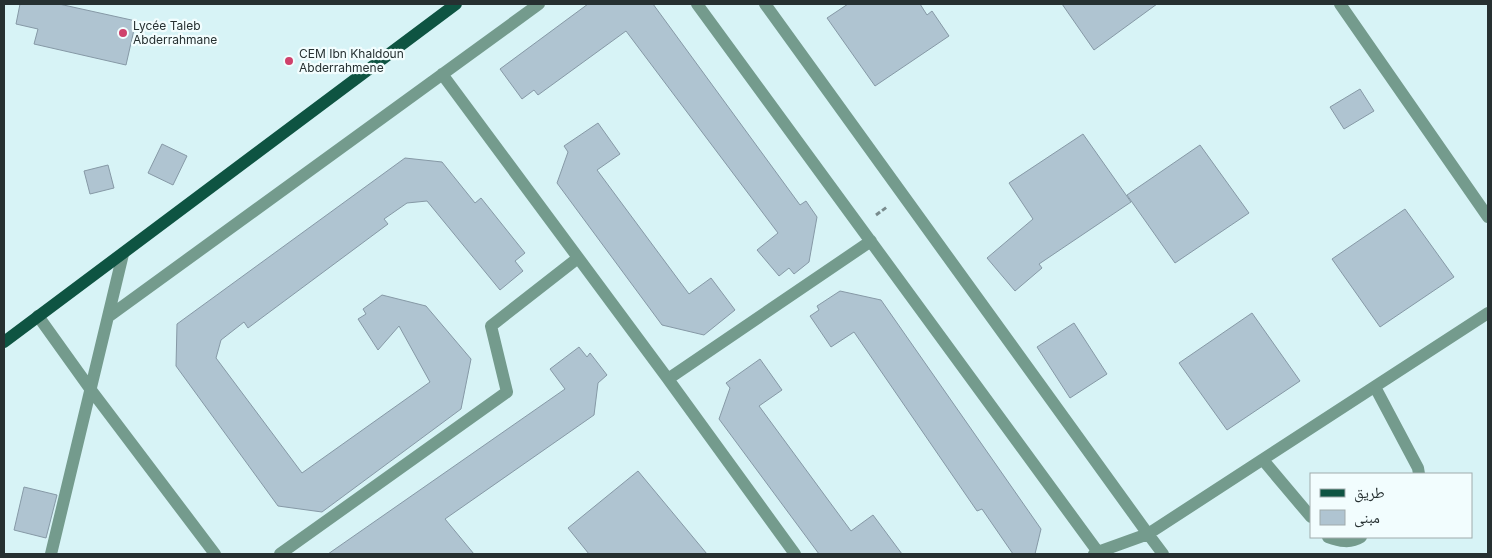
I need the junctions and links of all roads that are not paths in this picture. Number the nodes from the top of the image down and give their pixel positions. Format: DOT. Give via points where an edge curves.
graph roads {
  1 [pos="456,4"];
  2 [pos="539,4"];
  3 [pos="697,4"];
  4 [pos="765,4"];
  5 [pos="1340,4"];
  6 [pos="442,74"];
  7 [pos="1488,217"];
  8 [pos="871,242"];
  9 [pos="123,254"];
  10 [pos="578,258"];
  11 [pos="1488,313"];
  12 [pos="38,316"];
  13 [pos="108,317"];
  14 [pos="4,342"];
  15 [pos="668,379"];
  16 [pos="1375,387"];
  17 [pos="91,390"];
  18 [pos="1263,460"];
  19 [pos="1419,473"];
  20 [pos="1310,517"];
  21 [pos="1148,534"];
  22 [pos="1331,538"];
  23 [pos="1360,538"];
  24 [pos="1096,553"];
  25 [pos="52,554"];
  26 [pos="215,554"];
  27 [pos="280,554"];
  28 [pos="795,554"];
  29 [pos="1163,554"];
  1 -- 9 [label="main road"];
  2 -- 6 [label="street"];
  3 -- 8 [label="street"];
  4 -- 21 [label="street"];
  5 -- 7 [label="street"];
  6 -- 10 [label="street"];
  6 -- 13 [label="street"];
  8 -- 15 [label="street"];
  8 -- 24 [label="street"];
  9 -- 12 [label="main road"];
  9 -- 13 [label="street"];
  10 -- 15 [label="street"];
  10 -- 27 [label="street" via="491,326 507,392"];
  11 -- 16 [label="street"];
  12 -- 14 [label="main road"];
  12 -- 17 [label="street"];
  13 -- 17 [label="street"];
  15 -- 28 [label="street"];
  16 -- 18 [label="street"];
  16 -- 19 [label="street"];
  17 -- 25 [label="street"];
  17 -- 26 [label="street"];
  18 -- 20 [label="street"];
  18 -- 21 [label="street"];
  21 -- 24 [label="street"];
  21 -- 29 [label="street"];
  22 -- 23 [label="street" via="1340,541"];
}
